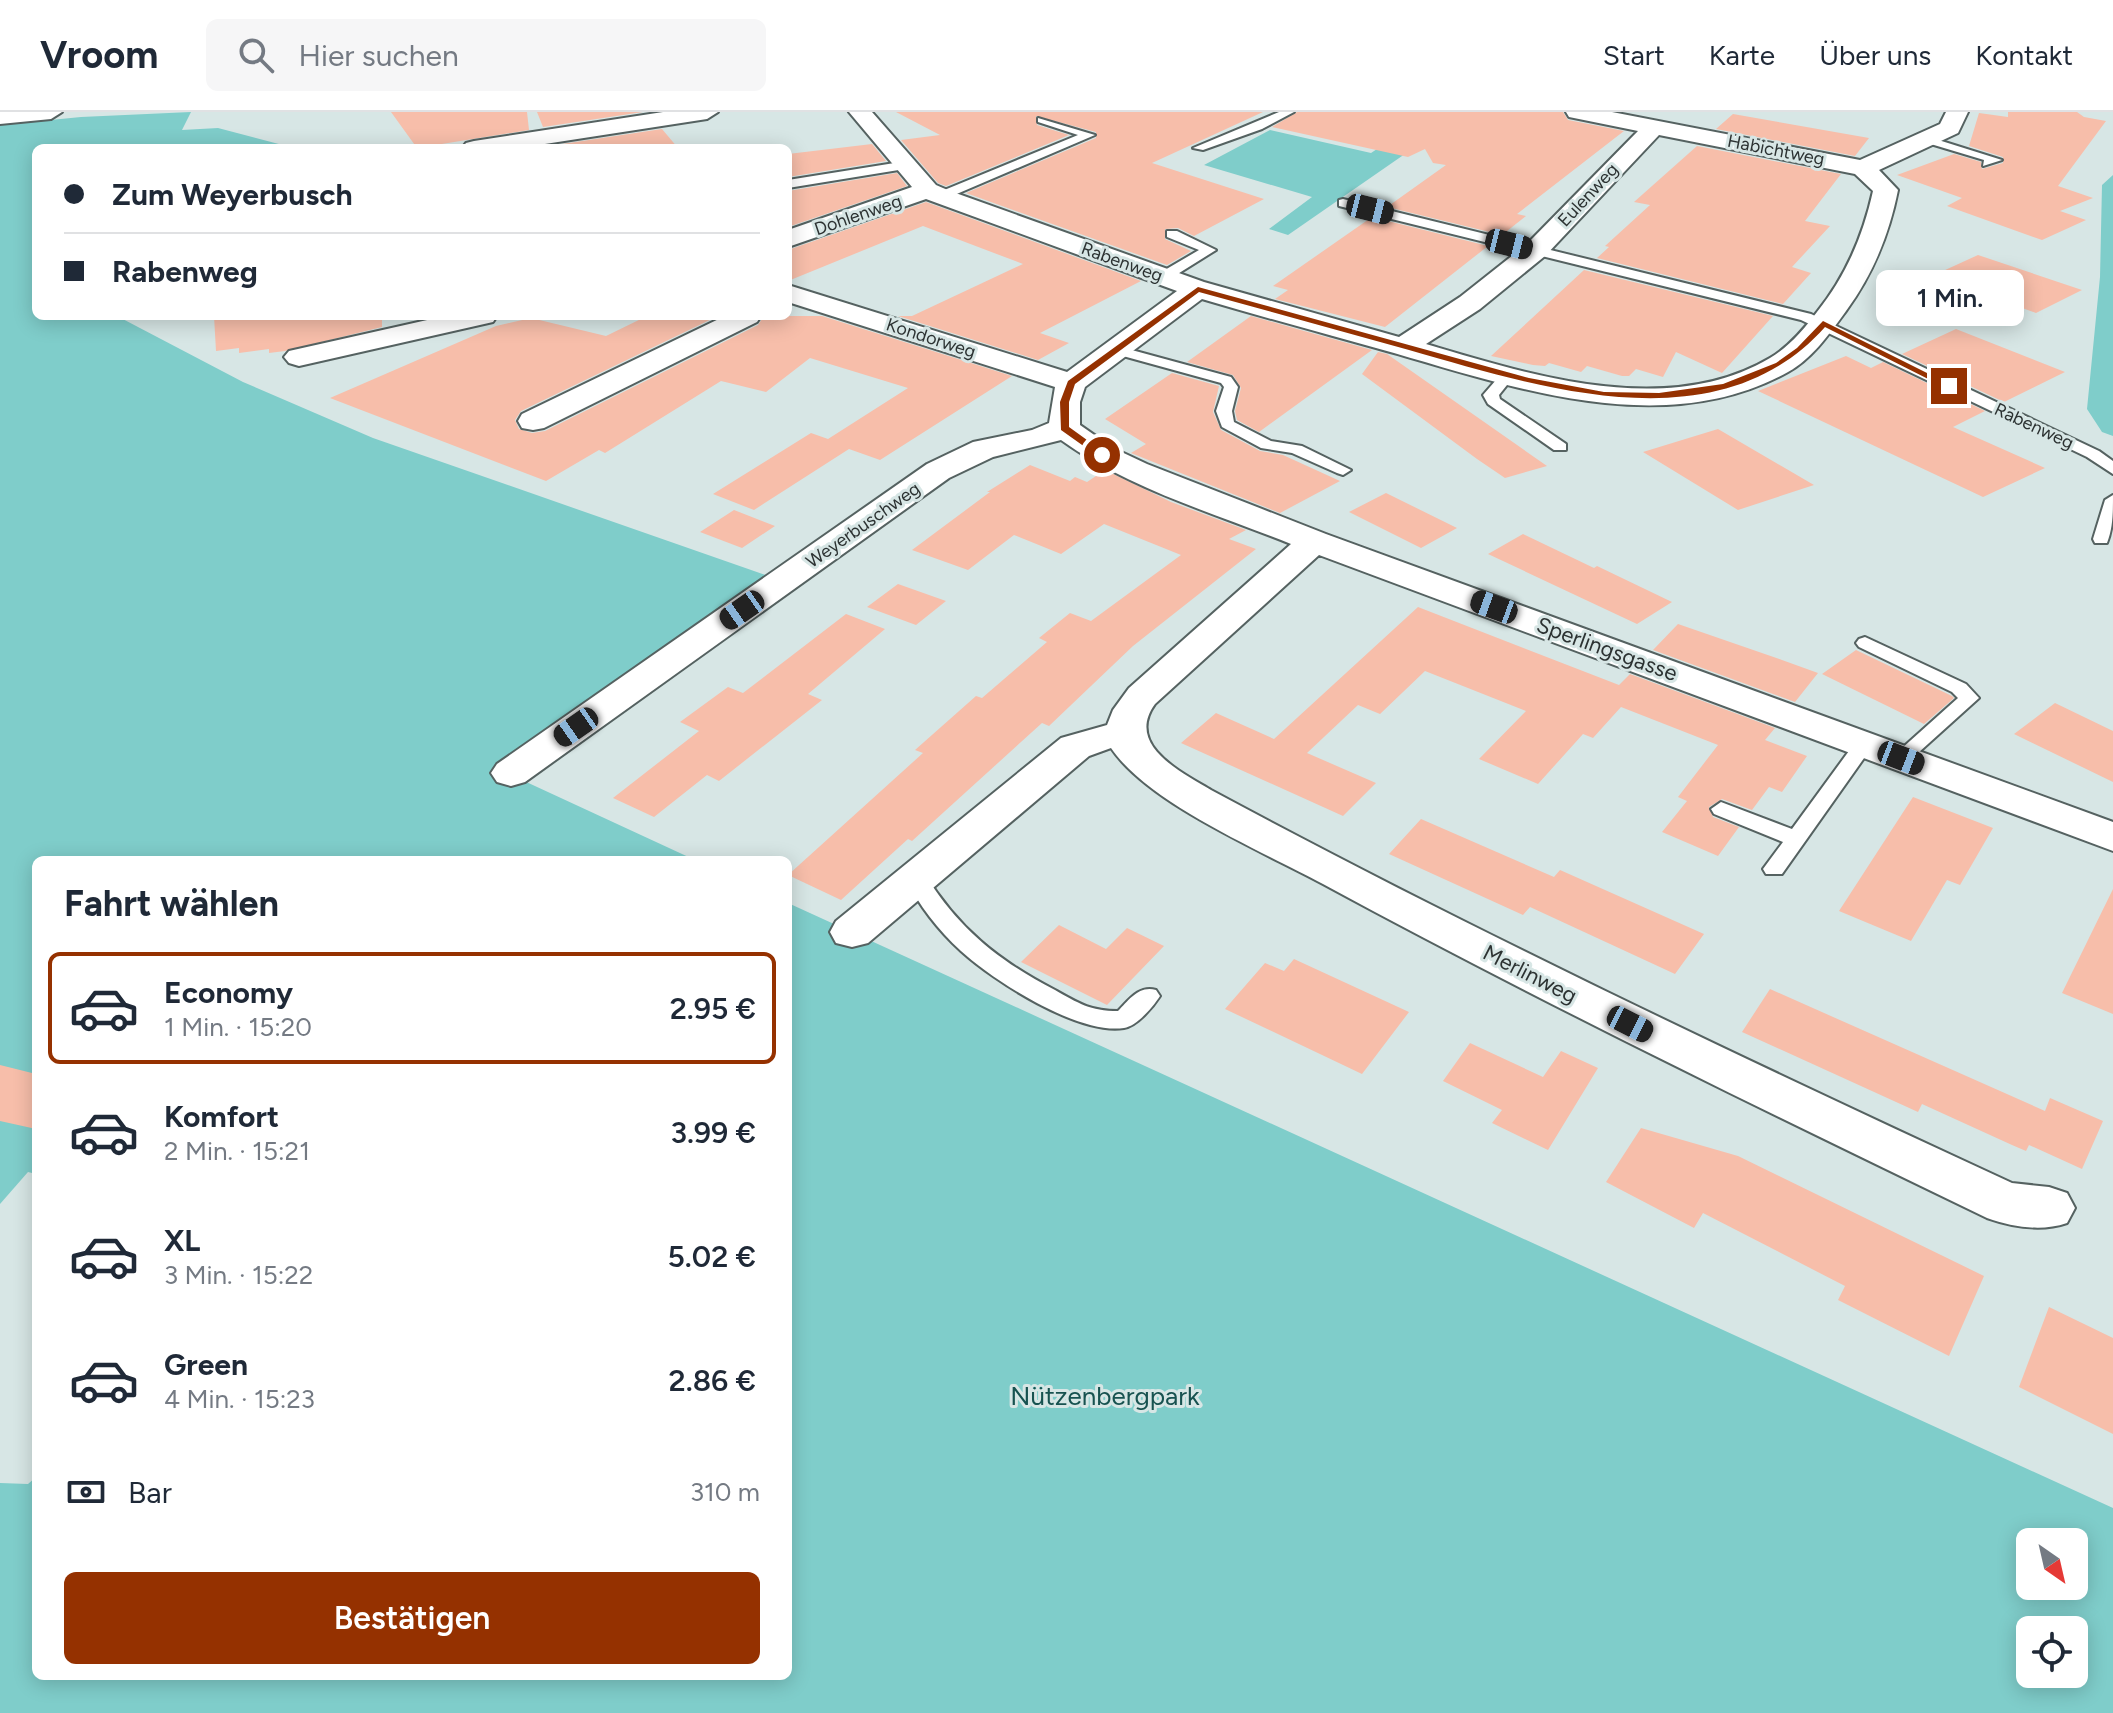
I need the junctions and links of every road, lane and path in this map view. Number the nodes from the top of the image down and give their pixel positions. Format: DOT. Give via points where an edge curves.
graph roads {
  1 [pos="51,112"];
  2 [pos="707,112"];
  3 [pos="860,112"];
  4 [pos="1288,112"];
  5 [pos="1577,112"];
  6 [pos="1957,112"];
  7 [pos="0,117"];
  8 [pos="1042,120"];
  9 [pos="1654,127"];
  10 [pos="500,144"];
  11 [pos="1199,148"];
  12 [pos="1920,148"];
  13 [pos="1987,163"];
  14 [pos="907,165"];
  15 [pos="1863,168"];
  16 [pos="792,183"];
  17 [pos="934,193"];
  18 [pos="1343,203"];
  19 [pos="1172,234"];
  20 [pos="792,238"];
  21 [pos="1536,250"];
  22 [pos="1163,277"];
  23 [pos="1198,289"];
  24 [pos="792,295"];
  25 [pos="465,320"];
  26 [pos="739,320"];
  27 [pos="1823,324"];
  28 [pos="1404,346"];
  29 [pos="1117,350"];
  30 [pos="299,357"];
  31 [pos="1508,375"];
  32 [pos="1071,383"];
  33 [pos="533,421"];
  34 [pos="1064,428"];
  35 [pos="1560,447"];
  36 [pos="2113,469"];
  37 [pos="1343,470"];
  38 [pos="2113,500"];
  39 [pos="2101,539"];
  40 [pos="1314,541"];
  41 [pos="1865,643"];
  42 [pos="1125,733"];
  43 [pos="1864,744"];
  44 [pos="1901,758"];
  45 [pos="511,773"];
  46 [pos="1721,809"];
  47 [pos="2113,837"];
  48 [pos="1796,839"];
  49 [pos="1774,869"];
  50 [pos="916,878"];
  51 [pos="852,932"];
  52 [pos="1148,996"];
  53 [pos="2049,1208"];
  1 -- 7 [label="street"];
  2 -- 10 [label="street"];
  3 -- 14 [label="street"];
  4 -- 11 [label="lane"];
  5 -- 9 [label="street, Habichtweg"];
  6 -- 12 [label="street" via="1950,128"];
  8 -- 17 [label="lane" via="1089,135"];
  9 -- 15 [label="street, Habichtweg"];
  9 -- 21 [label="street, Eulenweg"];
  12 -- 13 [label="lane" via="1996,160"];
  12 -- 15 [label="street"];
  14 -- 16 [label="lane"];
  14 -- 17 [label="street"];
  15 -- 27 [label="street, Rabenweg" via="1886,190 1880,218 1857,279"];
  17 -- 20 [label="street, Dohlenweg"];
  17 -- 22 [label="street, Rabenweg"];
  18 -- 21 [label="lane"];
  19 -- 22 [label="lane" via="1209,250"];
  21 -- 27 [label="lane"];
  21 -- 28 [label="street, Eulenweg" via="1470,303"];
  22 -- 23 [label="street, Rabenweg"];
  23 -- 28 [label="street, Rabenweg"];
  23 -- 29 [label="street"];
  24 -- 32 [label="street, Kondorweg"];
  25 -- 30 [label="street"];
  26 -- 33 [label="street"];
  27 -- 31 [label="street, Rabenweg" via="1779,365 1709,390 1604,395"];
  27 -- 36 [label="lane, Rabenweg" via="2093,454"];
  28 -- 31 [label="street, Rabenweg"];
  29 -- 32 [label="street"];
  29 -- 37 [label="lane" via="1226,380 1231,387 1224,411 1227,424 1267,445 1296,449"];
  31 -- 35 [label="lane" via="1494,389 1493,401"];
  32 -- 34 [label="street"];
  34 -- 40 [label="street, Sperlingsgasse" via="1136,471"];
  34 -- 45 [label="street, Weyerbuschweg" via="984,449 938,471"];
  38 -- 39 [label="lane"];
  40 -- 42 [label="street" via="1142,696 1127,714"];
  40 -- 43 [label="street, Sperlingsgasse"];
  41 -- 44 [label="lane" via="1959,688 1969,698"];
  42 -- 50 [label="street" via="1075,747"];
  42 -- 53 [label="street, Merlinweg" via="1134,752 1173,785 1464,941 1712,1066 2005,1203"];
  43 -- 44 [label="street, Sperlingsgasse"];
  43 -- 48 [label="lane"];
  44 -- 47 [label="street, Sperlingsgasse"];
  46 -- 48 [label="lane"];
  48 -- 49 [label="lane"];
  50 -- 51 [label="street"];
  50 -- 52 [label="lane" via="928,901 968,945 1008,976 1062,1005 1090,1019 1123,1020"];
}
